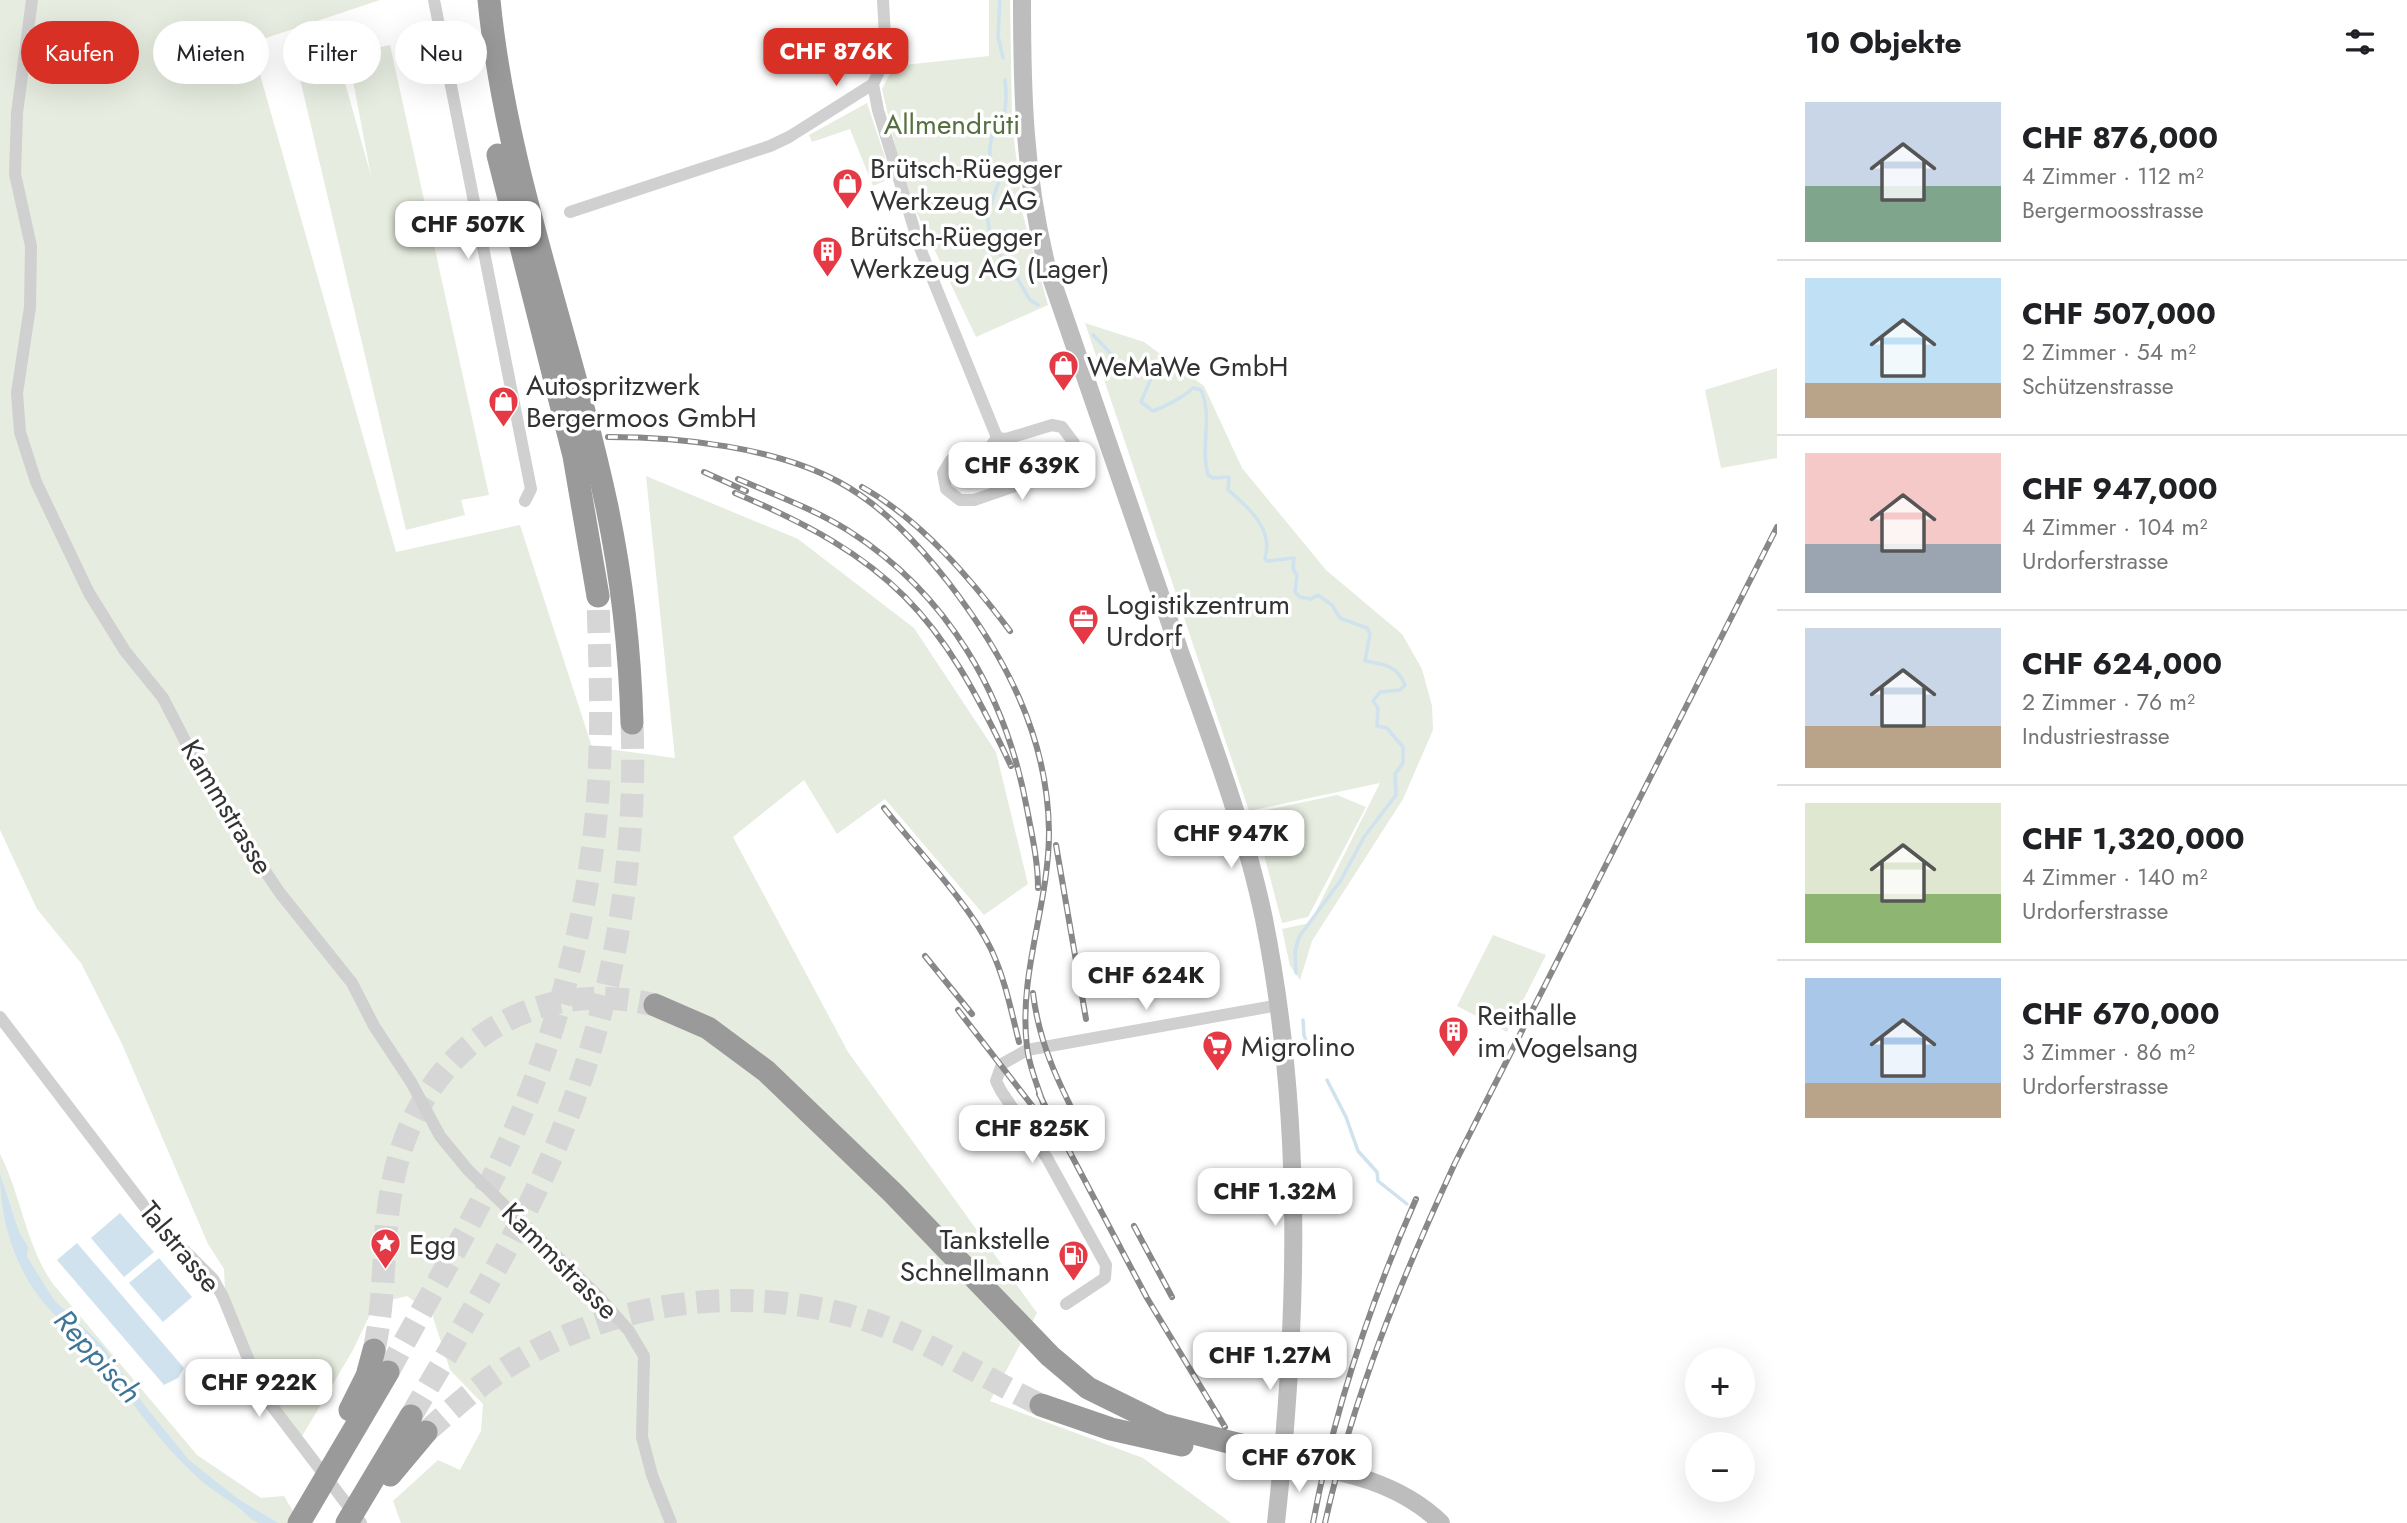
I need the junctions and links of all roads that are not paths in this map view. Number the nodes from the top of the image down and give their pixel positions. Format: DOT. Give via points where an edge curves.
graph roads {
  1 [pos="32,0"];
  2 [pos="434,0"];
  3 [pos="474,0"];
  4 [pos="489,0"];
  5 [pos="883,0"];
  6 [pos="1022,0"];
  7 [pos="873,84"];
  8 [pos="570,212"];
  9 [pos="997,438"];
  10 [pos="1007,461"];
  11 [pos="525,501"];
  12 [pos="598,596"];
  13 [pos="632,723"];
  14 [pos="655,1005"];
  15 [pos="1279,1005"];
  16 [pos="0,1017"];
  17 [pos="1066,1304"];
  18 [pos="374,1350"];
  19 [pos="388,1372"];
  20 [pos="365,1396"];
  21 [pos="1041,1405"];
  22 [pos="419,1424"];
  23 [pos="399,1450"];
  24 [pos="1283,1460"];
  25 [pos="299,1523"];
  26 [pos="348,1523"];
  27 [pos="359,1523"];
  28 [pos="671,1523"];
  29 [pos="1276,1523"];
  30 [pos="1441,1523"];
  1 -- 28 [label="street, Kammstrasse" via="15,174 31,246 30,307 17,393 20,432 36,482 89,593 124,651 163,698 212,793 280,894 352,983 440,1136 468,1170 629,1331 644,1356 642,1437"];
  2 -- 11 [label="street" via="531,489"];
  3 -- 12 [label="highway" via="495,140 574,456"];
  4 -- 13 [label="highway" via="518,175 609,516 624,604"];
  5 -- 7 [label="street" via="886,56"];
  6 -- 15 [label="main road" via="1024,136 1046,263 1235,814 1263,917"];
  7 -- 8 [label="street" via="770,146"];
  7 -- 9 [label="street" via="920,248"];
  9 -- 9 [label="street" via="1052,425 1062,427 1074,443 1072,463 974,500 960,500 946,489 943,473 951,460 989,447"];
  9 -- 10 [label="street"];
  14 -- 24 [label="highway" via="722,1036 766,1071 893,1193 1022,1328 1088,1388 1163,1425"];
  15 -- 17 [label="street" via="1021,1051 1002,1064 996,1081 1047,1158 1108,1269 1105,1278"];
  15 -- 24 [label="main road" via="1291,1156 1294,1278"];
  16 -- 27 [label="street, Talstrasse" via="157,1223 213,1279 261,1393"];
  18 -- 20 [label="highway"];
  19 -- 20 [label="highway"];
  20 -- 25 [label="highway"];
  21 -- 24 [label="highway" via="1111,1429 1254,1461"];
  22 -- 23 [label="highway"];
  23 -- 26 [label="highway"];
  23 -- 27 [label="highway"];
  24 -- 29 [label="main road"];
  24 -- 30 [label="main road" via="1367,1479 1407,1497"];
}
